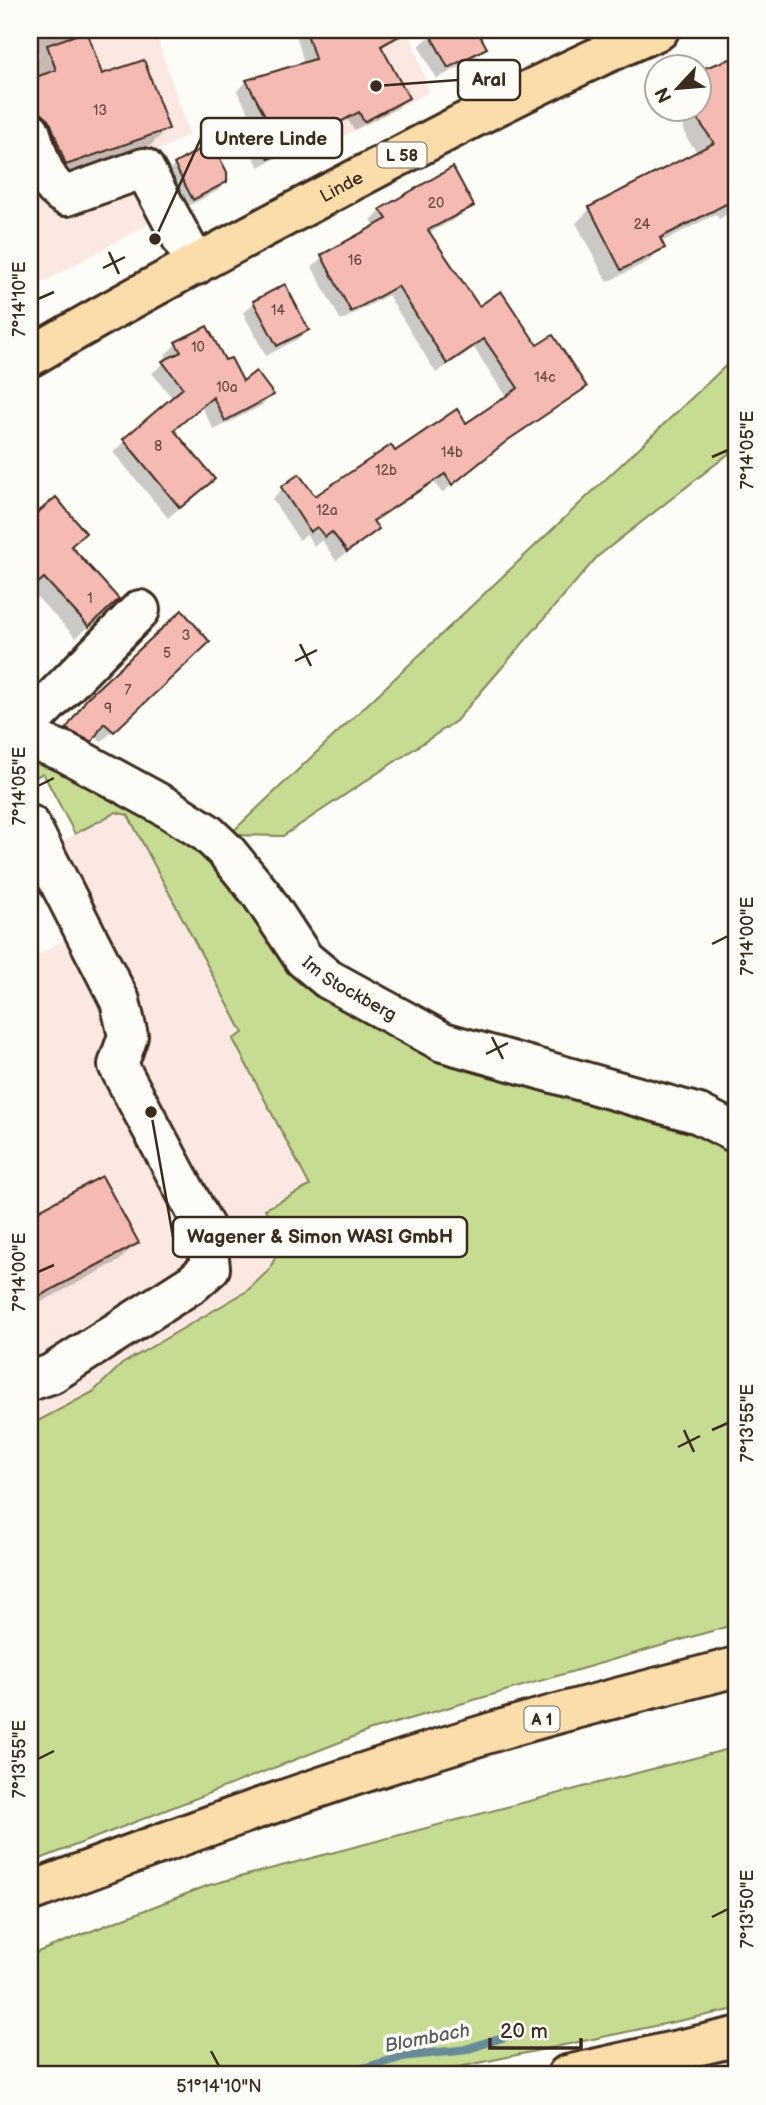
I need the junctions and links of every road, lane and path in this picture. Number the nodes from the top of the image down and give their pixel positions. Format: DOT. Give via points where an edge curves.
graph roads {
  1 [pos="659,30"];
  2 [pos="30,131"];
  3 [pos="196,265"];
  4 [pos="30,357"];
  5 [pos="141,610"];
  6 [pos="30,722"];
  7 [pos="30,739"];
  8 [pos="30,825"];
  9 [pos="736,1133"];
  10 [pos="30,1381"];
  11 [pos="736,1667"];
  12 [pos="30,1892"];
  13 [pos="736,2038"];
  14 [pos="567,2075"];
  1 -- 3 [label="main road, Linde / L 58" via="450,129"];
  2 -- 3 [label="street" via="45,175 66,197 144,168"];
  3 -- 4 [label="main road, Linde / L 58"];
  5 -- 6 [label="street"];
  7 -- 9 [label="street, Im Stockberg" via="65,752 207,833 261,894 304,958 327,979 443,1042 688,1111"];
  8 -- 10 [label="street" via="120,1001 128,1037 118,1065 206,1230 210,1268 51,1374"];
  11 -- 12 [label="main road, A 1" via="497,1731 350,1777"];
  13 -- 14 [label="main road"];
}
